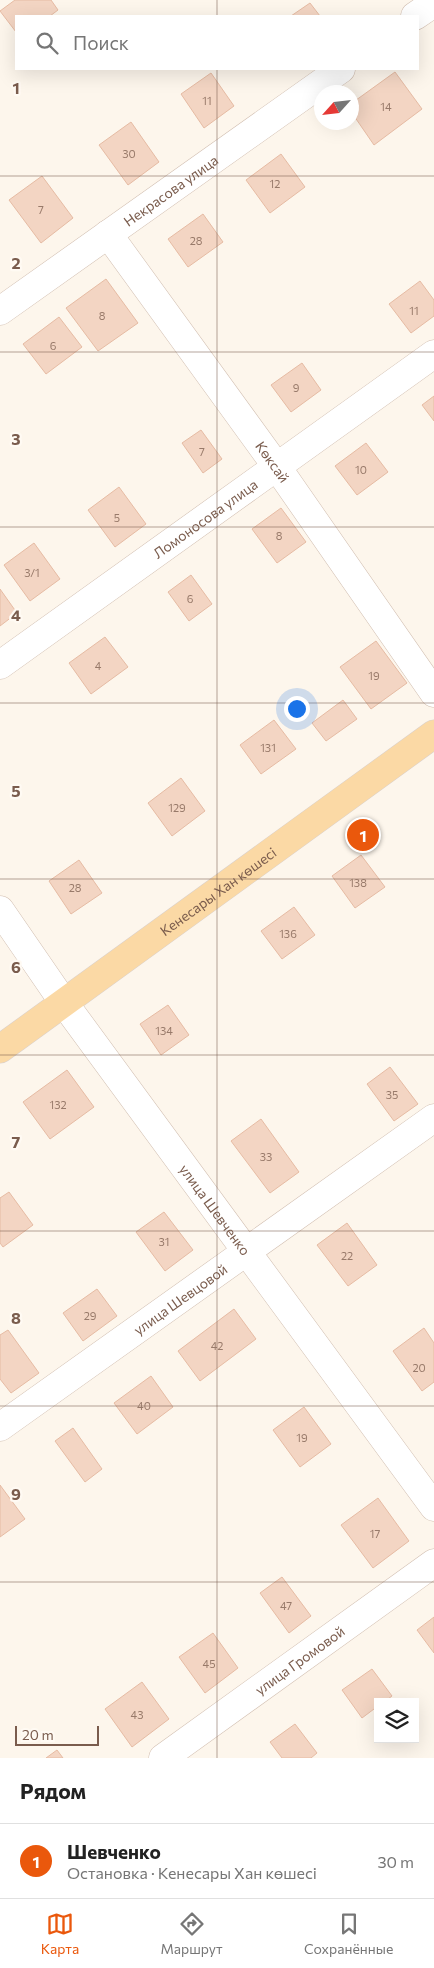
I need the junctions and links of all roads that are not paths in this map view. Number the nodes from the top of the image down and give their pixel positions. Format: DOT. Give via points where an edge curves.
graph roads {
  1 [pos="434,3"];
  2 [pos="416,15"];
  3 [pos="340,70"];
  4 [pos="108,234"];
  5 [pos="0,311"];
  6 [pos="434,354"];
  7 [pos="277,467"];
  8 [pos="0,665"];
  9 [pos="434,693"];
  10 [pos="434,734"];
  11 [pos="0,910"];
  12 [pos="64,1003"];
  13 [pos="0,1049"];
  14 [pos="434,1118"];
  15 [pos="246,1251"];
  16 [pos="0,1427"];
  17 [pos="434,1507"];
  18 [pos="434,1563"];
  19 [pos="163,1758"];
  1 -- 2 [label="street"];
  3 -- 4 [label="street, Некрасова улица"];
  4 -- 5 [label="street, Некрасова улица"];
  4 -- 7 [label="street, Көксай"];
  6 -- 7 [label="street, Ломоносова улица"];
  7 -- 8 [label="street, Ломоносова улица"];
  7 -- 9 [label="street, Көксай"];
  10 -- 12 [label="main road, Кенесары Хан көшесі"];
  11 -- 12 [label="street, улица Шевченко"];
  12 -- 13 [label="main road, Кенесары Хан көшесі"];
  12 -- 15 [label="street, улица Шевченко"];
  14 -- 15 [label="street, улица Шевцовой"];
  15 -- 16 [label="street, улица Шевцовой"];
  15 -- 17 [label="street, улица Шевченко"];
  18 -- 19 [label="street, улица Громовой"];
}
